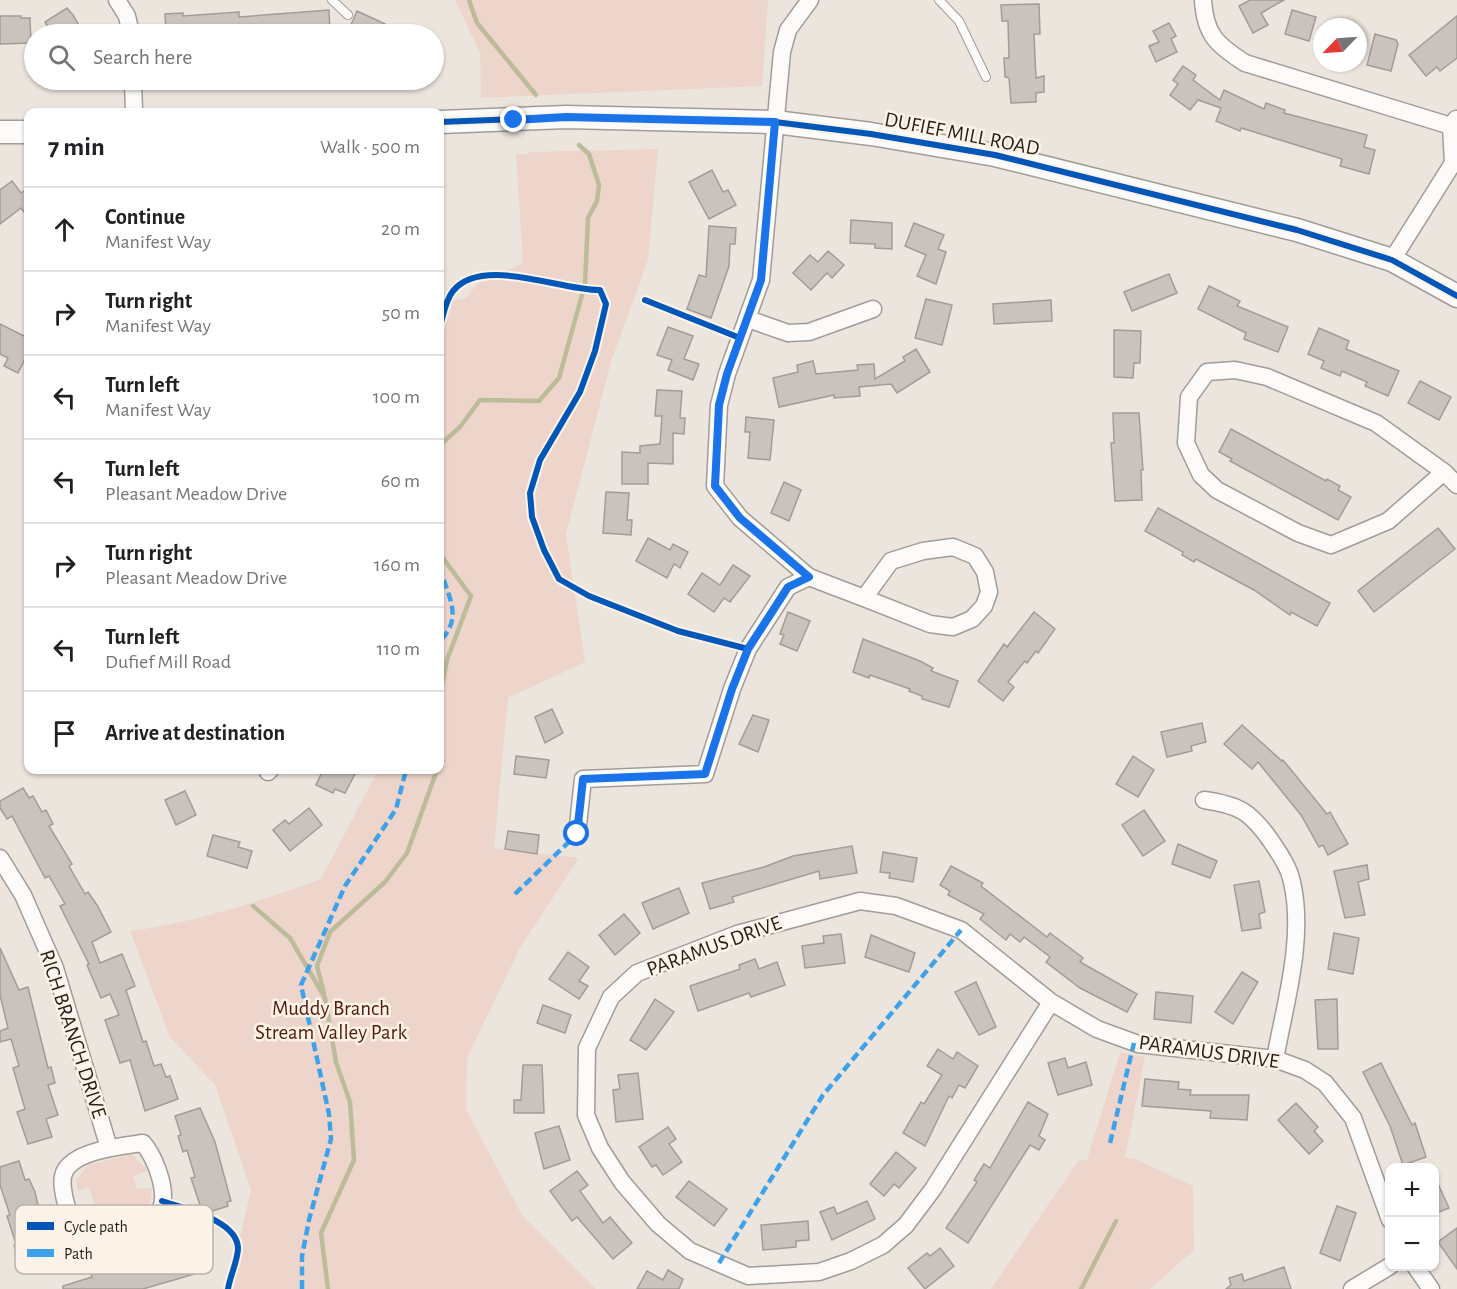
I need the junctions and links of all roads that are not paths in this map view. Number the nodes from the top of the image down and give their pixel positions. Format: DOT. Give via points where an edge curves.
graph roads {
  1 [pos="332,0"];
  2 [pos="810,0"];
  3 [pos="939,0"];
  4 [pos="1203,0"];
  5 [pos="122,1"];
  6 [pos="348,15"];
  7 [pos="128,24"];
  8 [pos="986,77"];
  9 [pos="133,90"];
  10 [pos="134,108"];
  11 [pos="444,122"];
  12 [pos="775,122"];
  13 [pos="1454,122"];
  14 [pos="0,132"];
  15 [pos="24,132"];
  16 [pos="1392,260"];
  17 [pos="1457,296"];
  18 [pos="873,309"];
  19 [pos="748,319"];
  20 [pos="1444,472"];
  21 [pos="1457,485"];
  22 [pos="809,577"];
  23 [pos="864,598"];
  24 [pos="1204,800"];
  25 [pos="577,834"];
  26 [pos="0,858"];
  27 [pos="1052,1002"];
  28 [pos="1275,1059"];
  29 [pos="109,1148"];
  30 [pos="67,1205"];
  31 [pos="161,1205"];
  32 [pos="1388,1217"];
  33 [pos="1385,1268"];
  34 [pos="1418,1271"];
  35 [pos="1352,1289"];
  36 [pos="1431,1289"];
  1 -- 6 [label="lane"];
  2 -- 12 [label="street" via="788,30 782,51"];
  3 -- 8 [label="lane" via="959,21"];
  4 -- 13 [label="street" via="1204,22 1220,47 1245,63"];
  5 -- 7 [label="street"];
  9 -- 10 [label="street"];
  11 -- 12 [label="main road, DUFIEF MILL ROAD" via="566,117"];
  12 -- 16 [label="main road, DUFIEF MILL ROAD" via="995,154 1297,230"];
  12 -- 19 [label="street" via="761,280"];
  13 -- 16 [label="street" via="1453,163"];
  14 -- 15 [label="main road"];
  16 -- 17 [label="main road, DUFIEF MILL ROAD"];
  18 -- 19 [label="street" via="809,332 788,333"];
  19 -- 22 [label="street" via="719,405 715,486 740,518"];
  20 -- 20 [label="street" via="1376,423 1267,377 1235,370 1207,372 1189,397 1186,443 1201,475 1217,490 1298,534 1331,545 1388,521"];
  20 -- 21 [label="street"];
  22 -- 23 [label="street"];
  22 -- 25 [label="street" via="788,587 748,649 705,774 583,779"];
  23 -- 23 [label="street" via="930,624 953,627 972,619 990,592 985,572 975,556 953,547 891,561"];
  24 -- 28 [label="street" via="1232,804 1257,821 1281,855 1292,881 1296,938"];
  26 -- 29 [label="street, RICH BRANCH DRIVE" via="23,895 56,968"];
  27 -- 27 [label="street, PARAMUS DRIVE" via="961,930 896,906 860,901 737,934 637,973 611,997 587,1048 586,1115 600,1148 622,1182 658,1224 690,1251 748,1276 819,1272 882,1245 906,1225"];
  27 -- 28 [label="street, PARAMUS DRIVE" via="1097,1029 1138,1044"];
  28 -- 32 [label="street, PARAMUS DRIVE" via="1305,1070 1325,1083 1353,1118"];
  29 -- 30 [label="street" via="74,1160 65,1170 62,1181"];
  29 -- 31 [label="street" via="143,1143 154,1155 164,1194"];
  33 -- 35 [label="street"];
  34 -- 36 [label="street"];
}
